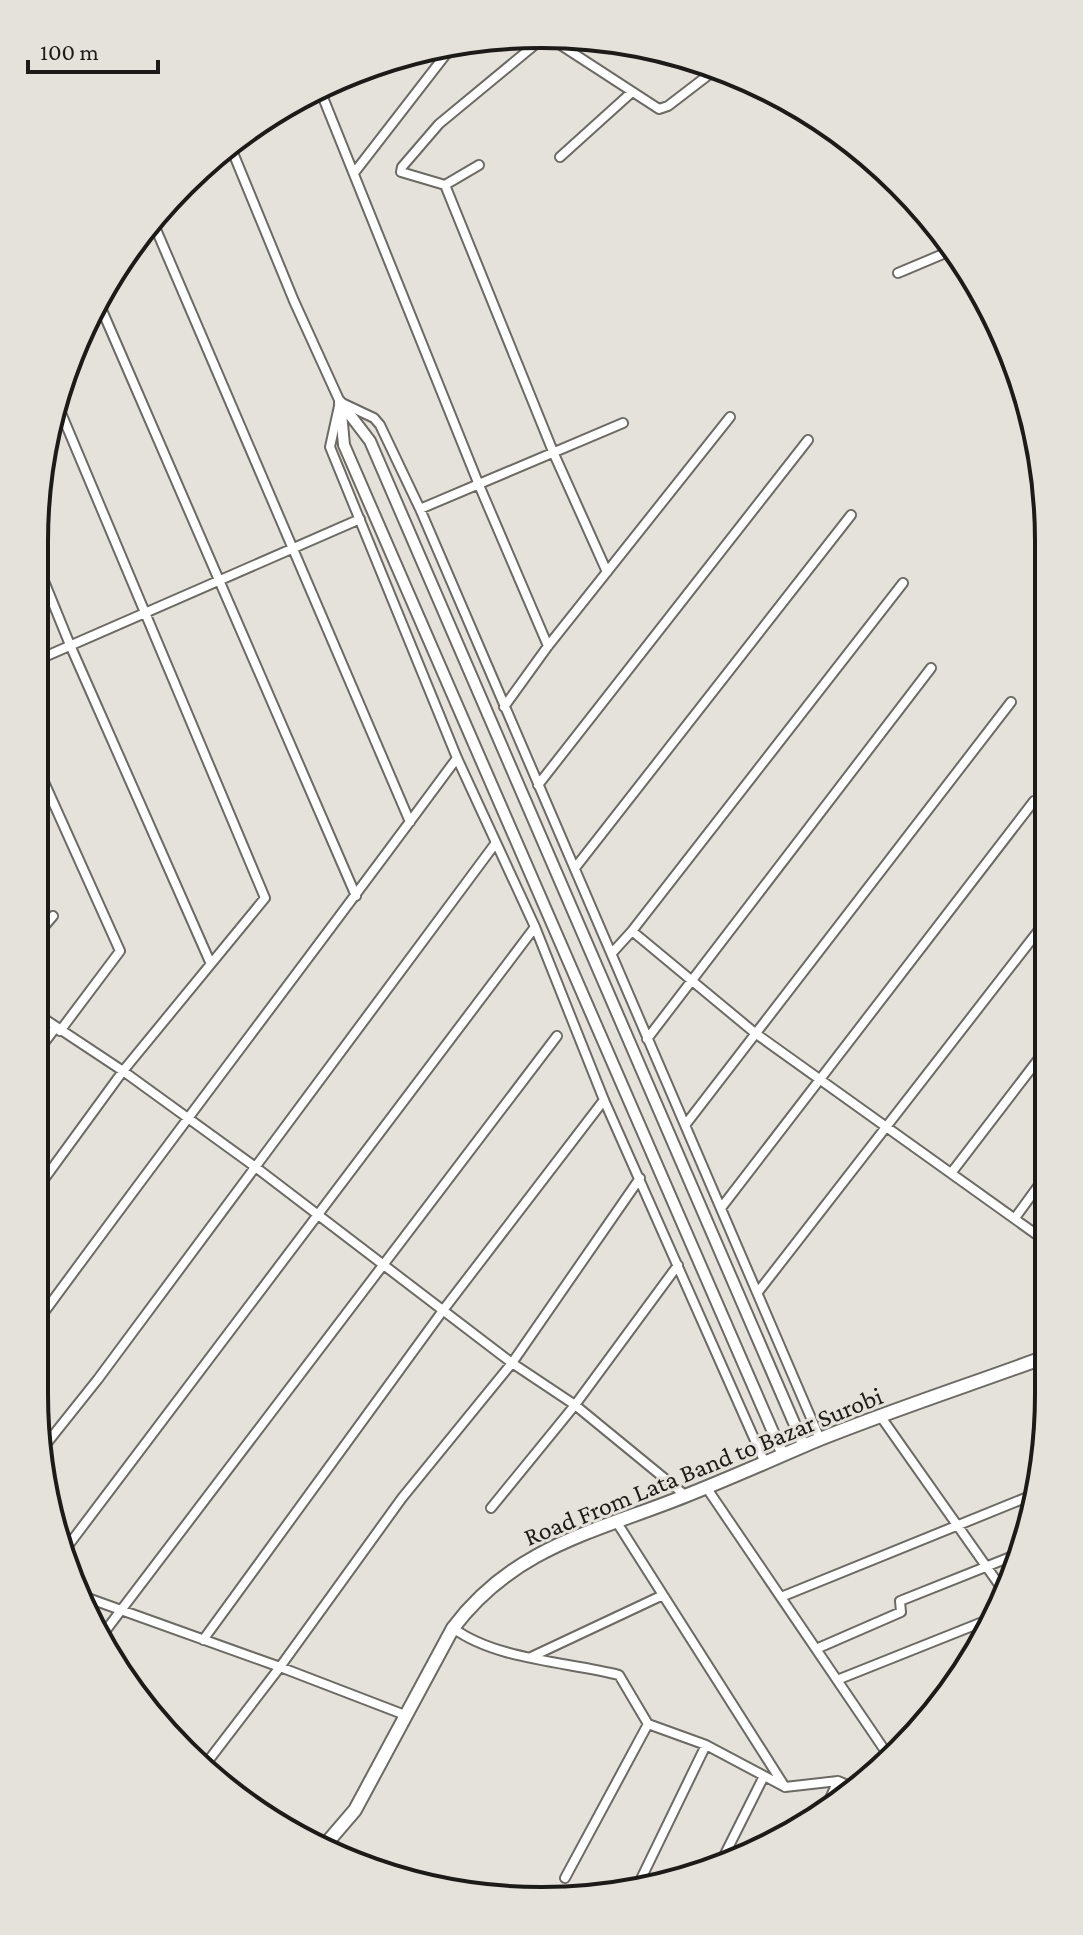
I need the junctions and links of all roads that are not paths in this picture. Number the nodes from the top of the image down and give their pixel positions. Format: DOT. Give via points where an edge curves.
graph roads {
  1 [pos="531,48"];
  2 [pos="566,49"];
  3 [pos="444,57"];
  4 [pos="706,77"];
  5 [pos="632,92"];
  6 [pos="324,99"];
  7 [pos="234,155"];
  8 [pos="560,157"];
  9 [pos="479,165"];
  10 [pos="354,173"];
  11 [pos="445,185"];
  12 [pos="157,232"];
  13 [pos="943,254"];
  14 [pos="898,273"];
  15 [pos="102,317"];
  16 [pos="340,402"];
  17 [pos="730,417"];
  18 [pos="64,419"];
  19 [pos="623,423"];
  20 [pos="808,440"];
  21 [pos="554,454"];
  22 [pos="479,485"];
  23 [pos="420,509"];
  24 [pos="851,515"];
  25 [pos="360,519"];
  26 [pos="294,549"];
  27 [pos="607,572"];
  28 [pos="221,581"];
  29 [pos="903,583"];
  30 [pos="48,591"];
  31 [pos="145,614"];
  32 [pos="70,645"];
  33 [pos="548,646"];
  34 [pos="48,655"];
  35 [pos="931,668"];
  36 [pos="1011,702"];
  37 [pos="504,707"];
  38 [pos="457,758"];
  39 [pos="538,785"];
  40 [pos="48,791"];
  41 [pos="1034,801"];
  42 [pos="410,822"];
  43 [pos="495,844"];
  44 [pos="575,868"];
  45 [pos="356,896"];
  46 [pos="53,916"];
  47 [pos="48,922"];
  48 [pos="535,927"];
  49 [pos="632,931"];
  50 [pos="1035,935"];
  51 [pos="612,953"];
  52 [pos="210,962"];
  53 [pos="693,981"];
  54 [pos="48,1022"];
  55 [pos="58,1029"];
  56 [pos="755,1033"];
  57 [pos="557,1036"];
  58 [pos="647,1039"];
  59 [pos="48,1040"];
  60 [pos="1035,1064"];
  61 [pos="123,1071"];
  62 [pos="819,1080"];
  63 [pos="604,1100"];
  64 [pos="186,1119"];
  65 [pos="686,1124"];
  66 [pos="887,1125"];
  67 [pos="254,1166"];
  68 [pos="952,1172"];
  69 [pos="48,1174"];
  70 [pos="640,1178"];
  71 [pos="1035,1190"];
  72 [pos="721,1208"];
  73 [pos="318,1215"];
  74 [pos="1015,1218"];
  75 [pos="1035,1233"];
  76 [pos="382,1265"];
  77 [pos="678,1265"];
  78 [pos="758,1292"];
  79 [pos="48,1307"];
  80 [pos="444,1309"];
  81 [pos="1035,1361"];
  82 [pos="512,1363"];
  83 [pos="575,1405"];
  84 [pos="881,1417"];
  85 [pos="50,1439"];
  86 [pos="820,1439"];
  87 [pos="804,1446"];
  88 [pos="783,1455"];
  89 [pos="765,1463"];
  90 [pos="706,1487"];
  91 [pos="686,1496"];
  92 [pos="1024,1498"];
  93 [pos="491,1508"];
  94 [pos="616,1521"];
  95 [pos="957,1525"];
  96 [pos="71,1542"];
  97 [pos="1007,1558"];
  98 [pos="986,1566"];
  99 [pos="997,1582"];
  100 [pos="663,1595"];
  101 [pos="781,1597"];
  102 [pos="94,1600"];
  103 [pos="122,1609"];
  104 [pos="978,1624"];
  105 [pos="108,1628"];
  106 [pos="453,1628"];
  107 [pos="203,1640"];
  108 [pos="816,1649"];
  109 [pos="530,1657"];
  110 [pos="280,1667"];
  111 [pos="837,1680"];
  112 [pos="405,1715"];
  113 [pos="648,1724"];
  114 [pos="706,1745"];
  115 [pos="884,1748"];
  116 [pos="210,1759"];
  117 [pos="764,1776"];
  118 [pos="838,1781"];
  119 [pos="844,1783"];
  120 [pos="785,1787"];
  121 [pos="833,1791"];
  122 [pos="330,1839"];
  123 [pos="727,1850"];
  124 [pos="642,1877"];
  125 [pos="565,1878"];
  1 -- 11 [label="street" via="439,124 402,167 408,175"];
  2 -- 5 [label="street"];
  3 -- 10 [label="street"];
  4 -- 5 [label="street" via="659,109"];
  5 -- 8 [label="street"];
  6 -- 10 [label="street"];
  7 -- 16 [label="street"];
  9 -- 11 [label="street"];
  10 -- 22 [label="street"];
  11 -- 21 [label="street"];
  12 -- 26 [label="street"];
  13 -- 14 [label="street"];
  15 -- 28 [label="street"];
  16 -- 23 [label="street" via="380,425"];
  16 -- 25 [label="street" via="330,447"];
  16 -- 87 [label="street" via="370,441"];
  16 -- 88 [label="street" via="344,445"];
  17 -- 27 [label="street"];
  18 -- 31 [label="street"];
  19 -- 21 [label="street"];
  20 -- 39 [label="street"];
  21 -- 22 [label="street"];
  21 -- 27 [label="street"];
  22 -- 23 [label="street"];
  22 -- 33 [label="street"];
  23 -- 37 [label="street"];
  24 -- 44 [label="street"];
  25 -- 26 [label="street"];
  25 -- 38 [label="street"];
  26 -- 28 [label="street"];
  26 -- 42 [label="street"];
  27 -- 33 [label="street"];
  28 -- 31 [label="street"];
  28 -- 45 [label="street"];
  29 -- 49 [label="street"];
  30 -- 32 [label="street"];
  31 -- 32 [label="street"];
  31 -- 52 [label="street" via="265,898"];
  32 -- 34 [label="street"];
  32 -- 52 [label="street"];
  33 -- 37 [label="street"];
  35 -- 53 [label="street"];
  36 -- 56 [label="street"];
  37 -- 39 [label="street"];
  38 -- 42 [label="street"];
  38 -- 43 [label="street"];
  39 -- 44 [label="street"];
  40 -- 55 [label="street" via="120,951"];
  41 -- 62 [label="street"];
  42 -- 45 [label="street"];
  43 -- 48 [label="street"];
  43 -- 67 [label="street"];
  44 -- 51 [label="street"];
  45 -- 64 [label="street"];
  46 -- 47 [label="street"];
  48 -- 63 [label="street"];
  48 -- 73 [label="street"];
  49 -- 51 [label="street"];
  49 -- 53 [label="street"];
  50 -- 66 [label="street"];
  51 -- 58 [label="street"];
  52 -- 61 [label="street"];
  53 -- 56 [label="street"];
  53 -- 58 [label="street"];
  54 -- 55 [label="street"];
  55 -- 59 [label="street"];
  55 -- 61 [label="street"];
  56 -- 62 [label="street"];
  56 -- 65 [label="street"];
  57 -- 76 [label="street"];
  58 -- 65 [label="street"];
  60 -- 68 [label="street"];
  61 -- 64 [label="street"];
  61 -- 69 [label="street"];
  62 -- 66 [label="street"];
  62 -- 72 [label="street"];
  63 -- 70 [label="street"];
  63 -- 80 [label="street"];
  64 -- 67 [label="street"];
  64 -- 79 [label="street"];
  65 -- 72 [label="street"];
  66 -- 68 [label="street"];
  66 -- 78 [label="street"];
  67 -- 73 [label="street"];
  67 -- 85 [label="street"];
  68 -- 74 [label="street"];
  70 -- 77 [label="street"];
  70 -- 82 [label="street"];
  71 -- 74 [label="street"];
  72 -- 78 [label="street"];
  73 -- 76 [label="street"];
  73 -- 96 [label="street"];
  74 -- 75 [label="street"];
  76 -- 80 [label="street"];
  76 -- 103 [label="street"];
  77 -- 83 [label="street"];
  77 -- 89 [label="street"];
  78 -- 86 [label="street"];
  80 -- 82 [label="street"];
  80 -- 107 [label="street"];
  81 -- 84 [label="main road, Road From Lata Band to Bazar Surobi"];
  82 -- 83 [label="street"];
  82 -- 110 [label="street" via="402,1498"];
  83 -- 91 [label="street"];
  83 -- 93 [label="street"];
  84 -- 86 [label="main road, Road From Lata Band to Bazar Surobi"];
  84 -- 95 [label="street"];
  86 -- 87 [label="main road, Road From Lata Band to Bazar Surobi"];
  87 -- 88 [label="main road, Road From Lata Band to Bazar Surobi"];
  88 -- 89 [label="main road, Road From Lata Band to Bazar Surobi"];
  89 -- 90 [label="main road, Road From Lata Band to Bazar Surobi"];
  90 -- 91 [label="main road, Road From Lata Band to Bazar Surobi"];
  90 -- 101 [label="street"];
  91 -- 94 [label="main road, Road From Lata Band to Bazar Surobi"];
  92 -- 95 [label="street"];
  94 -- 100 [label="street"];
  94 -- 106 [label="main road, Road From Lata Band to Bazar Surobi" via="536,1553 502,1576"];
  95 -- 98 [label="street"];
  95 -- 101 [label="street"];
  97 -- 98 [label="street"];
  98 -- 99 [label="street"];
  98 -- 108 [label="street" via="900,1601 901,1612"];
  100 -- 109 [label="street"];
  100 -- 120 [label="street"];
  101 -- 108 [label="street"];
  102 -- 103 [label="street"];
  103 -- 105 [label="street"];
  103 -- 107 [label="street"];
  104 -- 111 [label="street"];
  106 -- 109 [label="street" via="465,1638"];
  106 -- 112 [label="main road, Road From Lata Band to Bazar Surobi"];
  107 -- 110 [label="street"];
  108 -- 111 [label="street"];
  109 -- 113 [label="street" via="619,1675"];
  110 -- 112 [label="street"];
  110 -- 116 [label="street"];
  111 -- 115 [label="street"];
  112 -- 122 [label="main road, Road From Lata Band to Bazar Surobi" via="355,1810"];
  113 -- 114 [label="street"];
  113 -- 125 [label="street"];
  114 -- 117 [label="street"];
  114 -- 124 [label="street"];
  117 -- 120 [label="street"];
  117 -- 123 [label="street"];
  118 -- 119 [label="street"];
  118 -- 120 [label="street"];
  118 -- 121 [label="street"];
}
